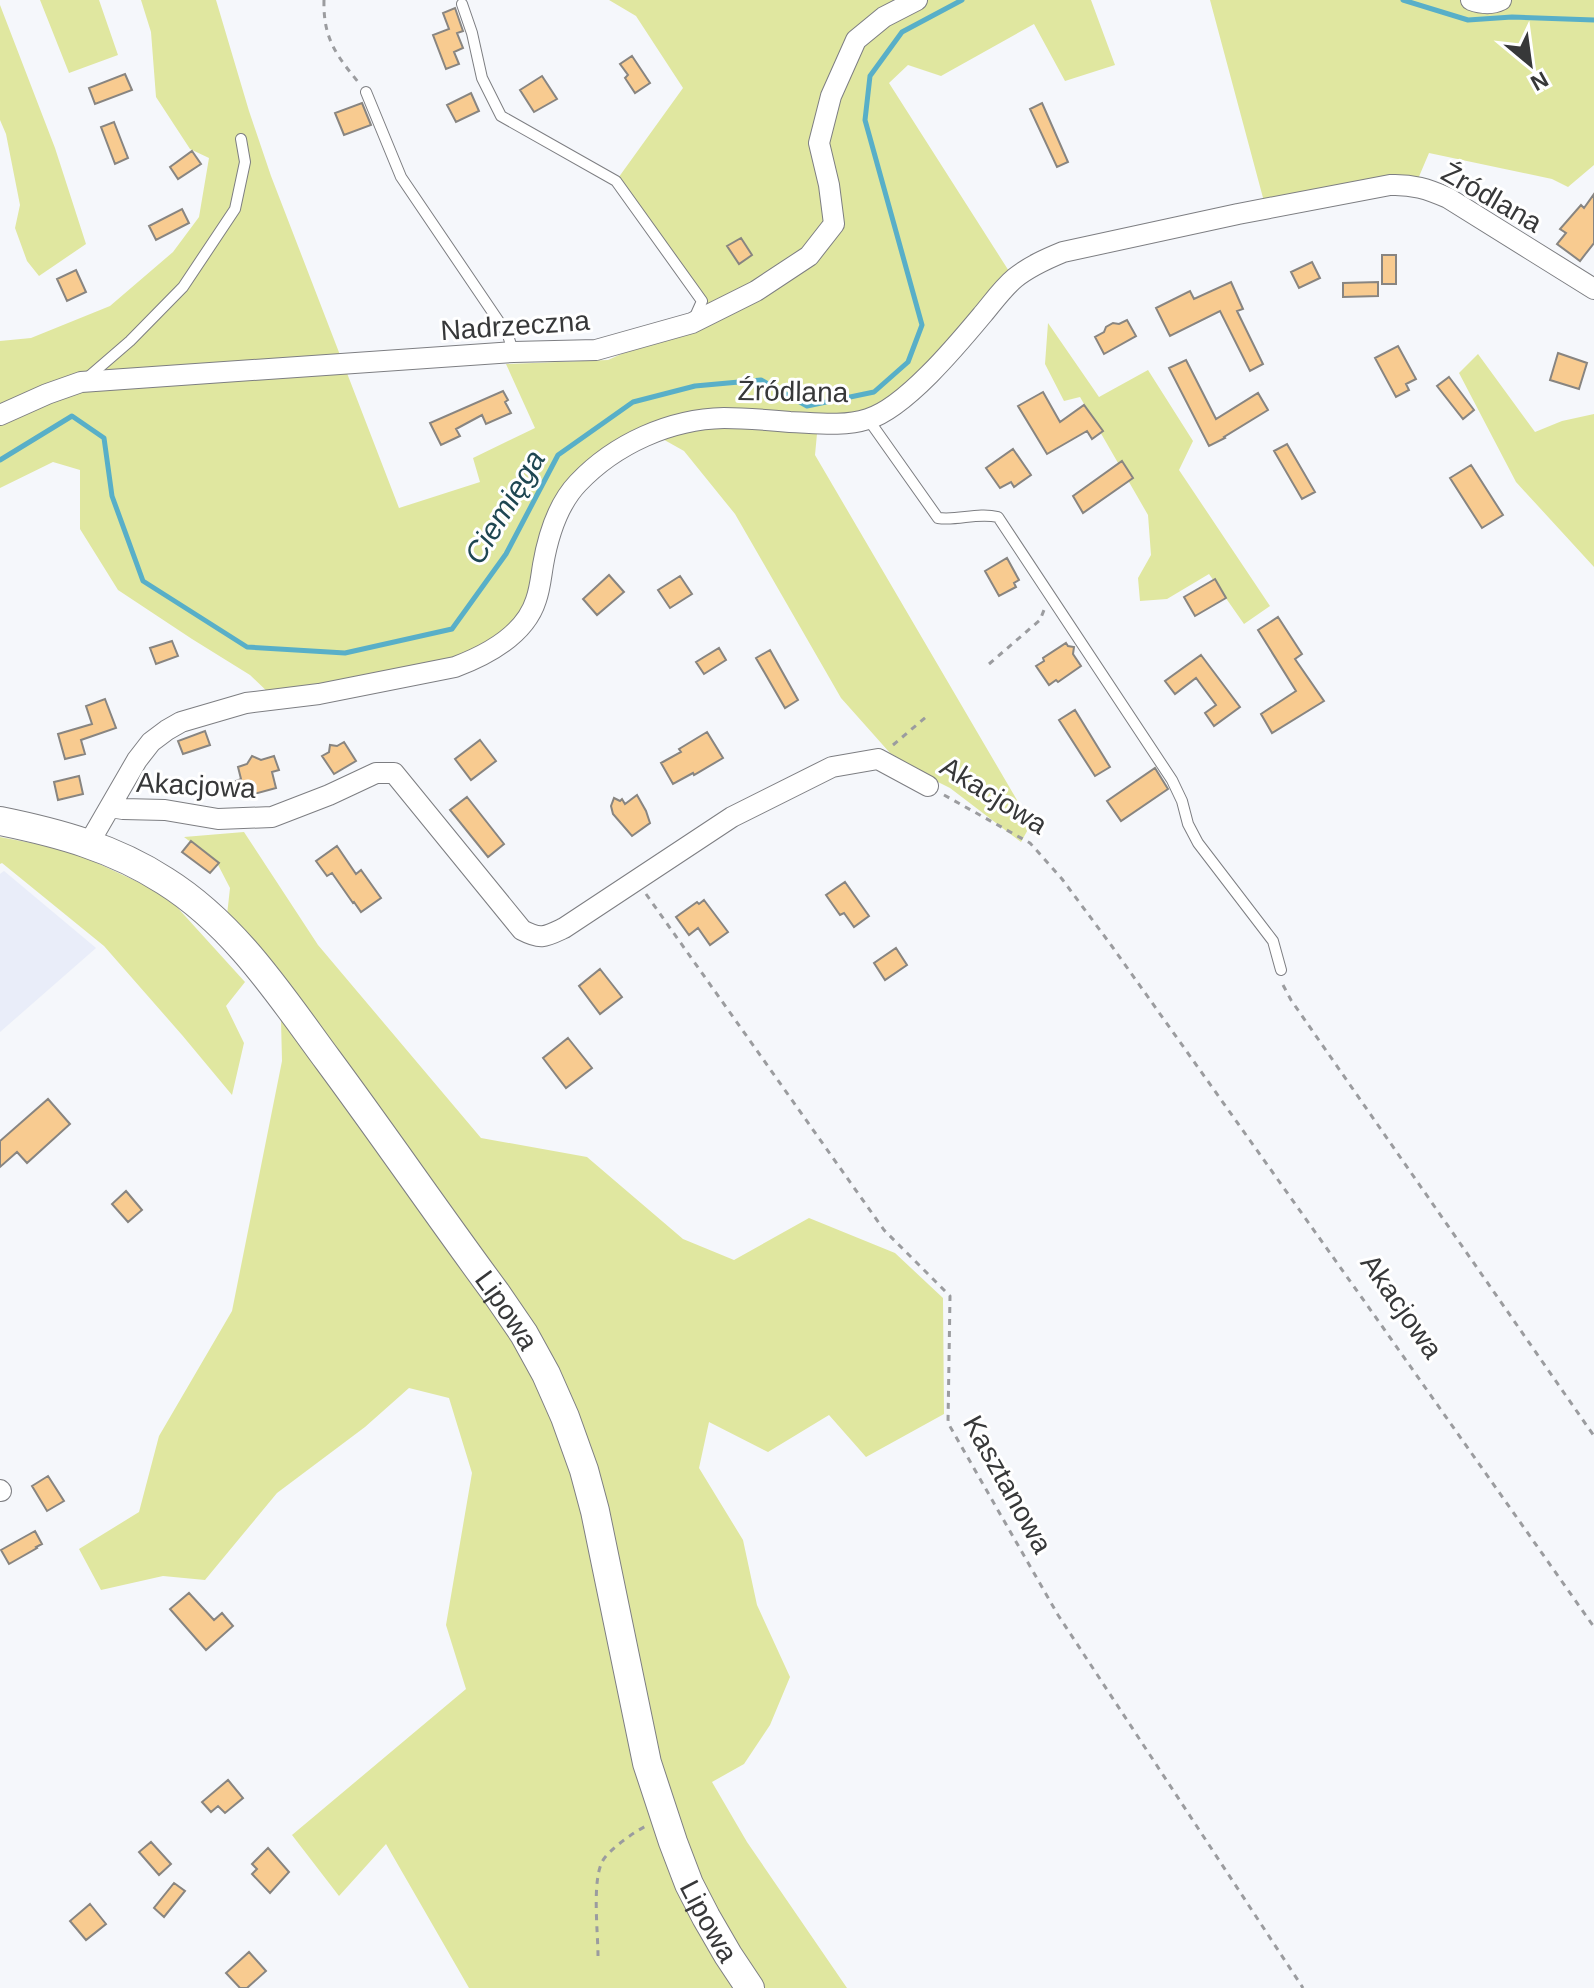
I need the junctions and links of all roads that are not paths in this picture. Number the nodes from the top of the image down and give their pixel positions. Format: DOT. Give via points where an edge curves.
graph roads {
  1 [pos="917,0"];
  2 [pos="1471,0"];
  3 [pos="1501,0"];
  4 [pos="462,4"];
  5 [pos="366,92"];
  6 [pos="241,139"];
  7 [pos="1594,289"];
  8 [pos="692,323"];
  9 [pos="513,352"];
  10 [pos="81,382"];
  11 [pos="0,415"];
  12 [pos="868,419"];
  13 [pos="928,786"];
  14 [pos="110,807"];
  15 [pos="0,821"];
  16 [pos="89,843"];
  17 [pos="1281,970"];
  18 [pos="750,1988"];
  1 -- 8 [label="street, Nadrzeczna" via="856,40 831,96 819,143 834,224 809,256 756,291"];
  2 -- 3 [label="street"];
  4 -- 8 [label="lane" via="482,78 501,116 616,181 702,301"];
  5 -- 9 [label="lane" via="401,177 508,335"];
  6 -- 10 [label="lane" via="245,162 235,209 183,287"];
  7 -- 12 [label="street, Źródlana" via="1448,198 1429,189 1390,185 1169,228 1042,260 1014,279 913,390"];
  8 -- 9 [label="street, Nadrzeczna" via="596,350"];
  9 -- 10 [label="street, Nadrzeczna"];
  10 -- 11 [label="street, Nadrzeczna"];
  12 -- 14 [label="street, Źródlana" via="848,424 723,418 673,425 630,443 592,469 568,495 548,544 537,600 510,637 455,667 246,703 181,722 151,742"];
  12 -- 17 [label="lane" via="938,518 998,517 1172,780 1198,843 1273,941"];
  13 -- 14 [label="street, Akacjowa" via="878,759 832,767 732,817 564,928 537,938 522,930 394,773 376,773 272,817 218,819"];
  14 -- 16 [label="street, Źródlana"];
  15 -- 16 [label="street, Lipowa"];
  16 -- 18 [label="street, Lipowa" via="176,888 251,958 531,1346 565,1417 591,1491 647,1763 664,1818 699,1903"];
}
